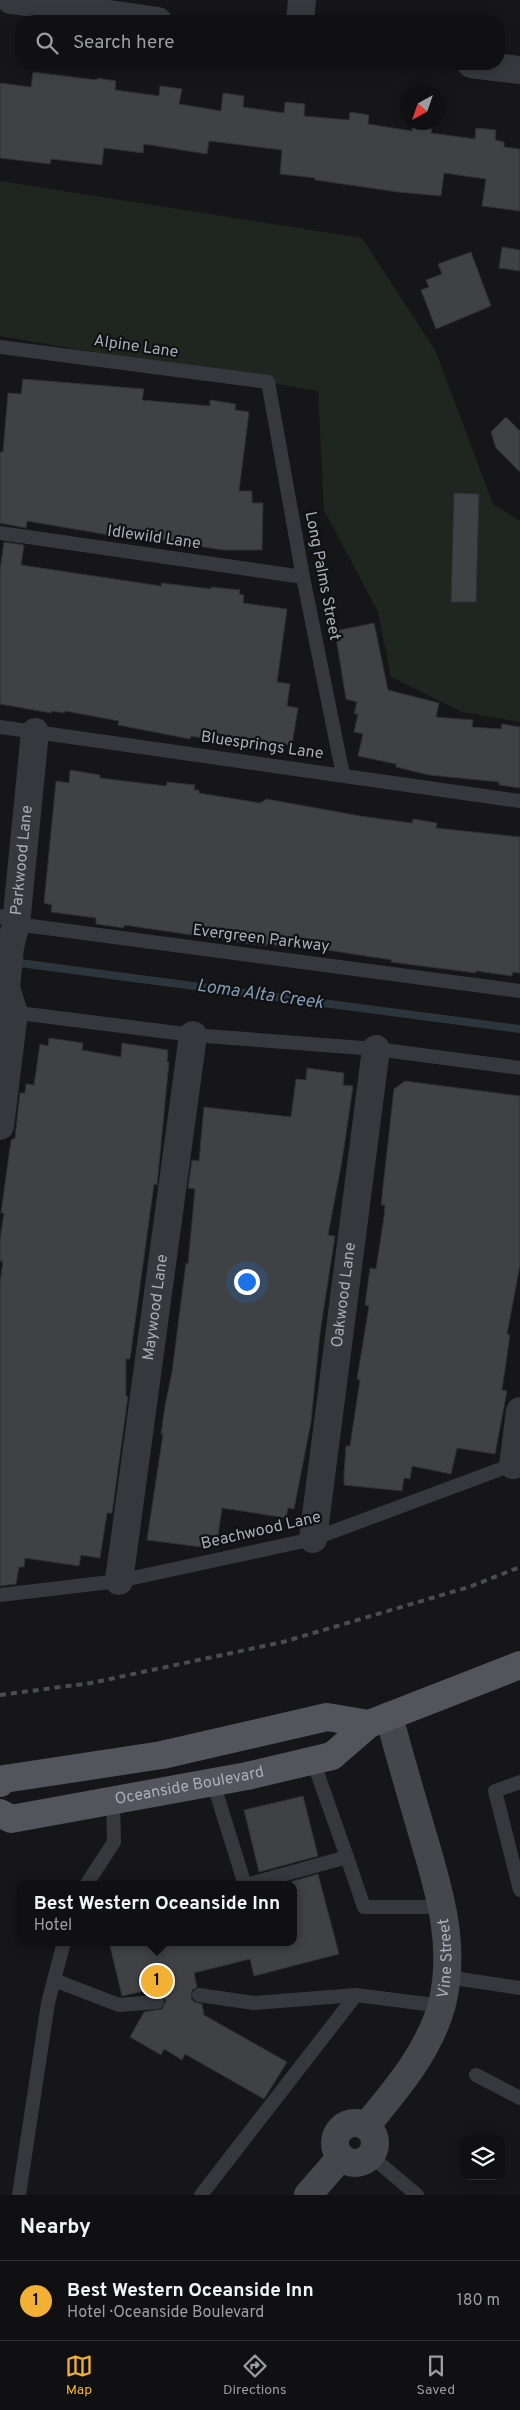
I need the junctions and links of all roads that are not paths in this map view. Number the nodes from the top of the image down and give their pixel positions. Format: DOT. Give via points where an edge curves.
graph roads {
  1 [pos="11,0"];
  2 [pos="302,0"];
  3 [pos="116,15"];
  4 [pos="301,15"];
  5 [pos="505,68"];
  6 [pos="520,70"];
  7 [pos="0,347"];
  8 [pos="268,382"];
  9 [pos="0,533"];
  10 [pos="303,577"];
  11 [pos="0,727"];
  12 [pos="35,732"];
  13 [pos="343,775"];
  14 [pos="520,801"];
  15 [pos="9,929"];
  16 [pos="520,990"];
  17 [pos="5,1003"];
  18 [pos="192,1035"];
  19 [pos="376,1049"];
  20 [pos="520,1068"];
  21 [pos="0,1126"];
  22 [pos="520,1411"];
  23 [pos="516,1463"];
  24 [pos="312,1539"];
  25 [pos="119,1581"];
  26 [pos="0,1595"];
  27 [pos="520,1665"];
  28 [pos="379,1720"];
  29 [pos="313,1761"];
  30 [pos="214,1782"];
  31 [pos="520,1782"];
  32 [pos="0,1783"];
  33 [pos="113,1800"];
  34 [pos="0,1813"];
  35 [pos="347,1857"];
  36 [pos="89,1881"];
  37 [pos="245,1881"];
  38 [pos="260,1881"];
  39 [pos="520,1890"];
  40 [pos="444,1907"];
  41 [pos="63,1946"];
  42 [pos="447,1978"];
  43 [pos="54,1980"];
  44 [pos="520,1988"];
  45 [pos="199,1995"];
  46 [pos="356,1995"];
  47 [pos="157,2002"];
  48 [pos="442,2006"];
  49 [pos="476,2075"];
  50 [pos="520,2098"];
  51 [pos="366,2126"];
  52 [pos="371,2156"];
  53 [pos="341,2158"];
  54 [pos="19,2195"];
  55 [pos="201,2195"];
  56 [pos="308,2195"];
  57 [pos="417,2195"];
  1 -- 3 [label="street"];
  2 -- 4 [label="street"];
  5 -- 6 [label="street"];
  7 -- 8 [label="lane, Alpine Lane"];
  8 -- 10 [label="lane, Long Palms Street"];
  9 -- 10 [label="lane, Idlewild Lane"];
  10 -- 13 [label="lane, Long Palms Street"];
  11 -- 12 [label="lane, Bluesprings Lane"];
  12 -- 13 [label="lane, Bluesprings Lane"];
  12 -- 15 [label="street, Parkwood Lane"];
  13 -- 14 [label="lane, Bluesprings Lane"];
  15 -- 16 [label="lane, Evergreen Parkway"];
  15 -- 17 [label="street, Parkwood Lane"];
  17 -- 18 [label="lane"];
  17 -- 21 [label="street, Parkwood Lane"];
  18 -- 19 [label="lane"];
  18 -- 25 [label="street, Maywood Lane"];
  19 -- 20 [label="lane"];
  19 -- 24 [label="street, Oakwood Lane"];
  22 -- 23 [label="street"];
  23 -- 24 [label="lane, Beachwood Lane"];
  24 -- 25 [label="lane, Beachwood Lane"];
  25 -- 26 [label="lane, Beachwood Lane"];
  27 -- 28 [label="main road, Oceanside Boulevard"];
  28 -- 29 [label="main road, Oceanside Boulevard" via="332,1756"];
  28 -- 32 [label="main road" via="327,1717 197,1748 4,1779"];
  28 -- 40 [label="street, Vine Street"];
  29 -- 30 [label="main road, Oceanside Boulevard"];
  29 -- 35 [label="lane"];
  30 -- 33 [label="main road, Oceanside Boulevard"];
  30 -- 37 [label="lane"];
  31 -- 39 [label="lane" via="495,1790"];
  33 -- 34 [label="main road, Oceanside Boulevard" via="11,1819"];
  33 -- 36 [label="lane" via="114,1842"];
  35 -- 38 [label="lane"];
  35 -- 40 [label="lane" via="364,1907"];
  40 -- 42 [label="street, Vine Street"];
  41 -- 43 [label="lane"];
  42 -- 44 [label="lane"];
  42 -- 48 [label="street, Vine Street"];
  43 -- 47 [label="lane" via="118,2005"];
  43 -- 54 [label="lane"];
  45 -- 46 [label="lane" via="254,2002"];
  46 -- 48 [label="lane"];
  46 -- 55 [label="lane"];
  48 -- 51 [label="street, Vine Street" via="429,2038 400,2086"];
  49 -- 50 [label="lane"];
  51 -- 52 [label="street" via="373,2134 375,2146"];
  51 -- 53 [label="street" via="357,2122 339,2130 335,2139"];
  52 -- 53 [label="street" via="362,2162 351,2163"];
  52 -- 57 [label="lane"];
  53 -- 56 [label="street"];
}
